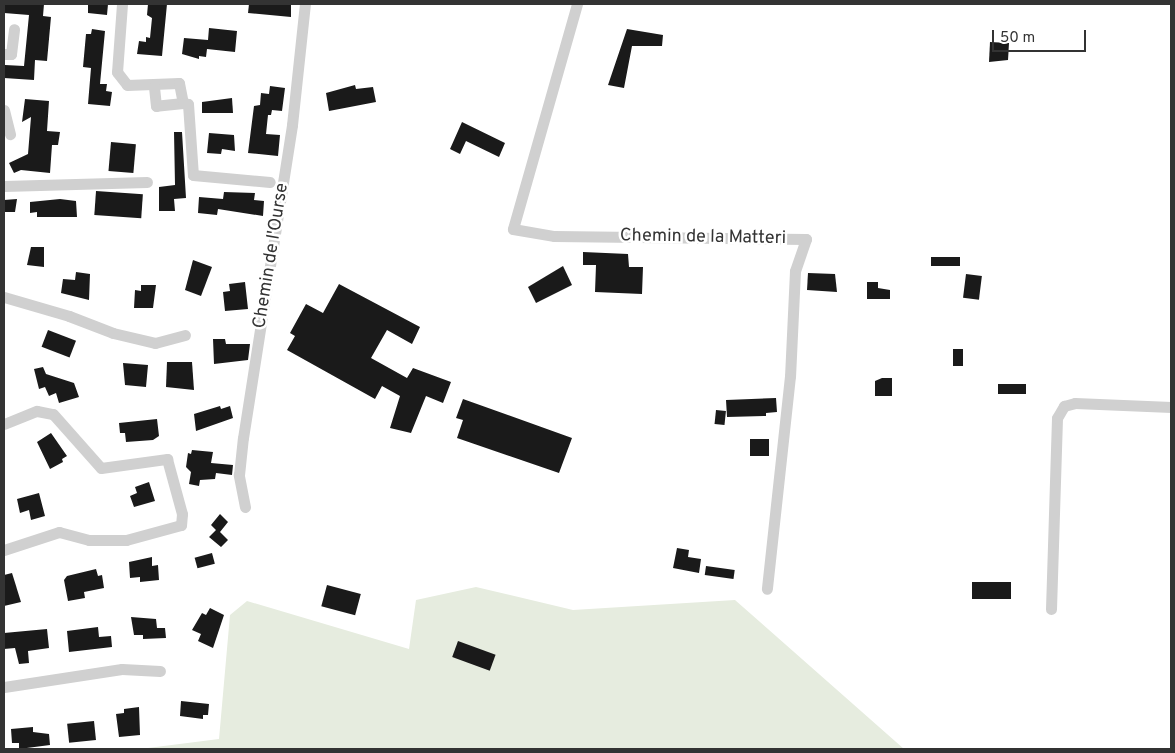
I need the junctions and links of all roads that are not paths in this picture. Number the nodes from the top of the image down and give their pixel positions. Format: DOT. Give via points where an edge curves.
graph roads {
  1 [pos="122,4"];
  2 [pos="306,4"];
  3 [pos="577,4"];
  4 [pos="14,29"];
  5 [pos="4,54"];
  6 [pos="154,86"];
  7 [pos="183,103"];
  8 [pos="4,110"];
  9 [pos="10,134"];
  10 [pos="147,182"];
  11 [pos="270,182"];
  12 [pos="4,186"];
  13 [pos="4,297"];
  14 [pos="185,335"];
  15 [pos="1171,407"];
  16 [pos="4,424"];
  17 [pos="245,507"];
  18 [pos="4,550"];
  19 [pos="767,588"];
  20 [pos="1051,609"];
  21 [pos="160,671"];
  22 [pos="4,687"];
  1 -- 6 [label="street" via="117,72 127,85"];
  2 -- 17 [label="street, Chemin de l'Ourse" via="292,125 242,438 239,475"];
  3 -- 19 [label="street, Chemin de la Matteri" via="513,230 554,236 806,239 795,270 790,376"];
  4 -- 5 [label="street" via="11,54"];
  6 -- 7 [label="street" via="179,83"];
  6 -- 7 [label="street" via="156,106"];
  7 -- 11 [label="street" via="188,104 193,175"];
  8 -- 9 [label="street"];
  10 -- 12 [label="street"];
  13 -- 14 [label="street" via="113,333 155,343"];
  15 -- 20 [label="street" via="1074,403 1064,406 1057,418"];
  16 -- 18 [label="street" via="37,411 53,414 101,468 167,459 182,514 181,525 126,540 89,540 59,532"];
  21 -- 22 [label="street" via="122,669"];
}
